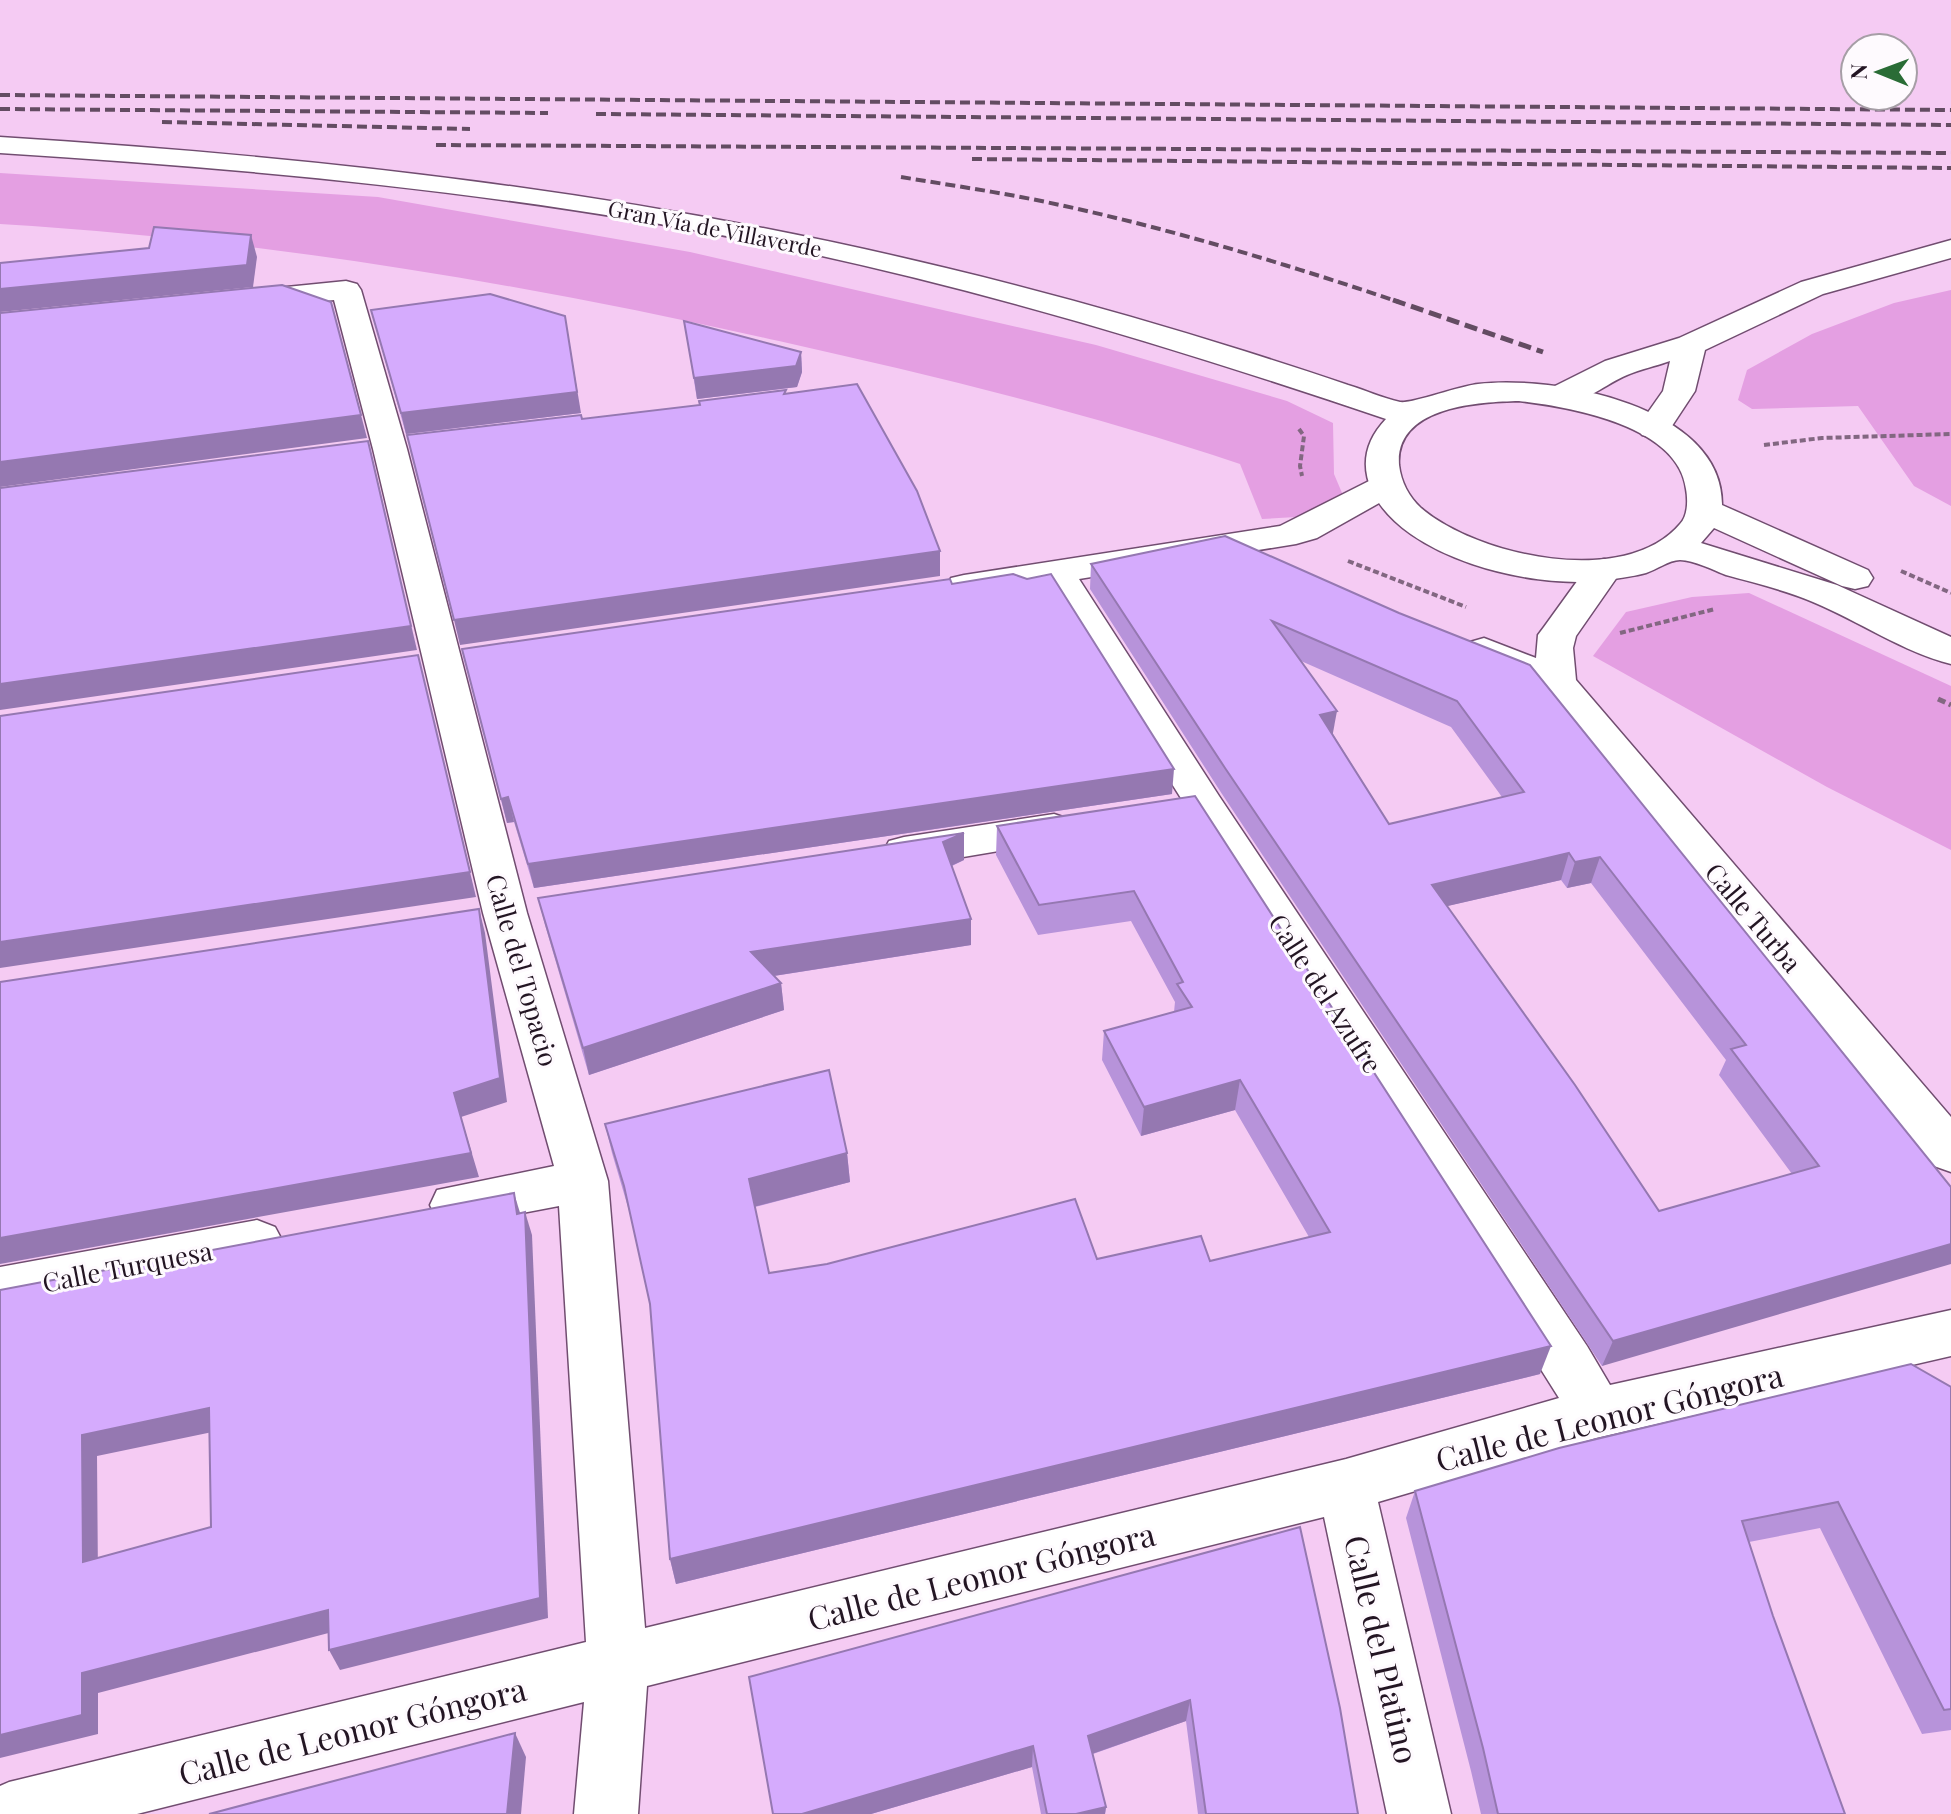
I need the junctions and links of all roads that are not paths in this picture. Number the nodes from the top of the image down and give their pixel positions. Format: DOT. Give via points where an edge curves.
graph roads {
  1 [pos="0,145"];
  2 [pos="0,156"];
  3 [pos="1951,249"];
  4 [pos="220,302"];
  5 [pos="1690,345"];
  6 [pos="1563,395"];
  7 [pos="1398,428"];
  8 [pos="1654,428"];
  9 [pos="1385,486"];
  10 [pos="1705,511"];
  11 [pos="1675,547"];
  12 [pos="1604,570"];
  13 [pos="1057,573"];
  14 [pos="930,591"];
  15 [pos="1951,623"];
  16 [pos="1467,625"];
  17 [pos="1951,652"];
  18 [pos="1557,682"];
  19 [pos="1086,824"];
  20 [pos="869,857"];
  21 [pos="1951,1152"];
  22 [pos="583,1181"];
  23 [pos="409,1213"];
  24 [pos="299,1234"];
  25 [pos="0,1290"];
  26 [pos="1951,1333"];
  27 [pos="1596,1413"];
  28 [pos="1346,1485"];
  29 [pos="618,1664"];
  30 [pos="9,1814"];
  31 [pos="606,1814"];
  32 [pos="1419,1814"];
  1 -- 7 [label="street, Gran Vía de Villaverde" via="230,160 483,187 664,216 877,259 1081,312 1305,380"];
  2 -- 7 [label="street, Gran Vía de Villaverde" via="476,193 655,221 873,267"];
  3 -- 5 [label="street" via="1812,288"];
  4 -- 22 [label="street, Calle del Topacio" via="346,290 504,913"];
  5 -- 6 [label="street" via="1616,368"];
  5 -- 8 [label="street" via="1679,391"];
  6 -- 7 [label="street" via="1476,393 1438,401"];
  6 -- 8 [label="street" via="1611,408"];
  7 -- 9 [label="street" via="1381,469"];
  8 -- 10 [label="street" via="1685,454 1704,482"];
  9 -- 12 [label="street" via="1408,515 1432,532 1495,560 1550,570"];
  9 -- 13 [label="street" via="1299,549 1235,543"];
  10 -- 11 [label="street" via="1695,530"];
  10 -- 15 [label="street"];
  11 -- 12 [label="street" via="1645,561"];
  11 -- 17 [label="street" via="1824,593"];
  12 -- 18 [label="street" via="1557,635"];
  13 -- 14 [label="street"];
  13 -- 27 [label="street, Calle del Azufre" via="1184,809 1568,1363"];
  16 -- 18 [label="street, Calle Turba"];
  18 -- 21 [label="street, Calle Turba"];
  19 -- 20 [label="street"];
  22 -- 23 [label="street"];
  22 -- 29 [label="street, Calle del Topacio"];
  24 -- 25 [label="street, Calle Turquesa"];
  26 -- 27 [label="street, Calle de Leonor Góngora"];
  27 -- 28 [label="street, Calle de Leonor Góngora"];
  28 -- 29 [label="street, Calle de Leonor Góngora"];
  28 -- 32 [label="street, Calle del Platino"];
  29 -- 30 [label="street, Calle de Leonor Góngora"];
  29 -- 31 [label="street, Calle del Topacio"];
}
